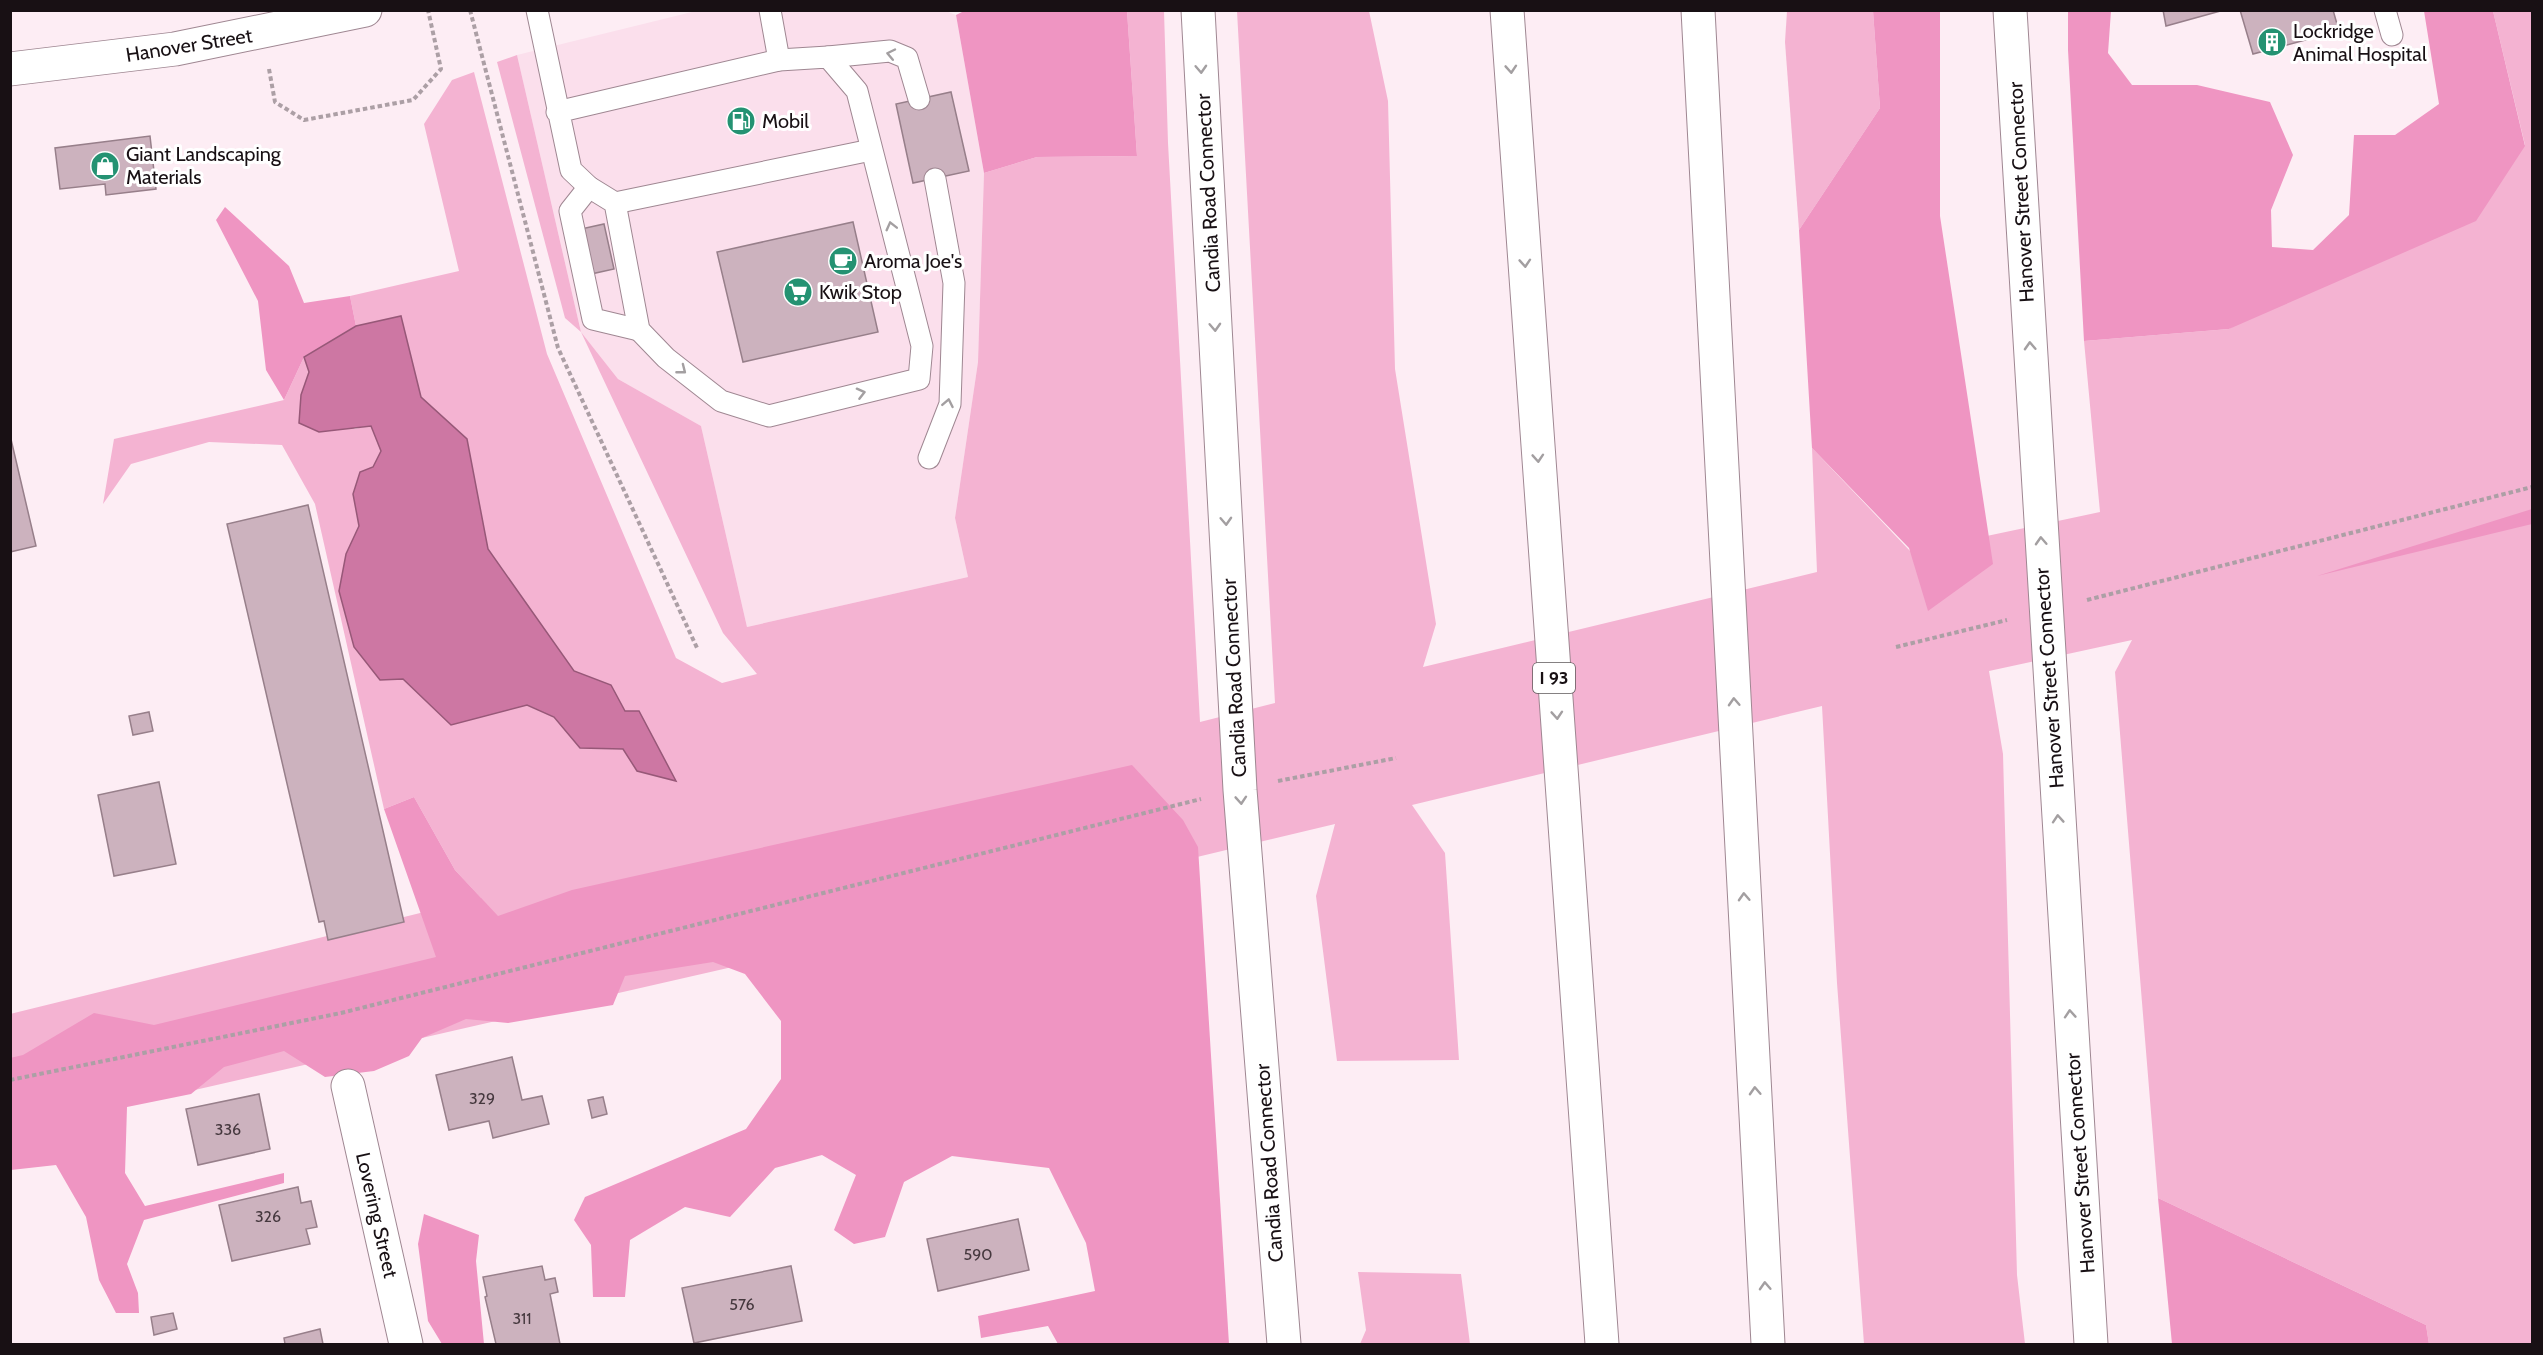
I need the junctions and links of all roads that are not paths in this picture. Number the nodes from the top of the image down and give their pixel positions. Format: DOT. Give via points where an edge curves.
graph roads {
  1 [pos="365,10"];
  2 [pos="537,10"];
  3 [pos="770,10"];
  4 [pos="1198,10"];
  5 [pos="1507,10"];
  6 [pos="1698,10"];
  7 [pos="2010,10"];
  8 [pos="2385,10"];
  9 [pos="2392,35"];
  10 [pos="828,57"];
  11 [pos="779,60"];
  12 [pos="10,69"];
  13 [pos="919,99"];
  14 [pos="557,112"];
  15 [pos="871,150"];
  16 [pos="935,178"];
  17 [pos="589,187"];
  18 [pos="615,203"];
  19 [pos="639,330"];
  20 [pos="929,458"];
  21 [pos="348,1086"];
  22 [pos="406,1344"];
  23 [pos="1284,1344"];
  24 [pos="1602,1344"];
  25 [pos="1768,1344"];
  26 [pos="2091,1344"];
  1 -- 12 [label="main road, Hanover Street" via="175,49"];
  2 -- 14 [label="lane"];
  3 -- 11 [label="lane"];
  4 -- 23 [label="main road, Candia Road Connector, one-way" via="1240,790"];
  5 -- 24 [label="main road, I 93, one-way"];
  25 -- 6 [label="main road, one-way"];
  26 -- 7 [label="main road, Hanover Street Connector, one-way"];
  8 -- 9 [label="lane"];
  10 -- 11 [label="lane"];
  13 -- 10 [label="lane, one-way" via="907,58 890,51"];
  10 -- 15 [label="lane" via="857,91"];
  11 -- 14 [label="lane"];
  14 -- 17 [label="lane" via="571,170"];
  15 -- 18 [label="lane"];
  19 -- 15 [label="lane, one-way" via="666,358 721,401 769,416 919,378 922,346"];
  20 -- 16 [label="lane, one-way" via="950,404 954,283"];
  17 -- 18 [label="lane"];
  17 -- 19 [label="lane" via="570,211 593,319"];
  18 -- 19 [label="lane"];
  21 -- 22 [label="main road, Lovering Street"];
}
